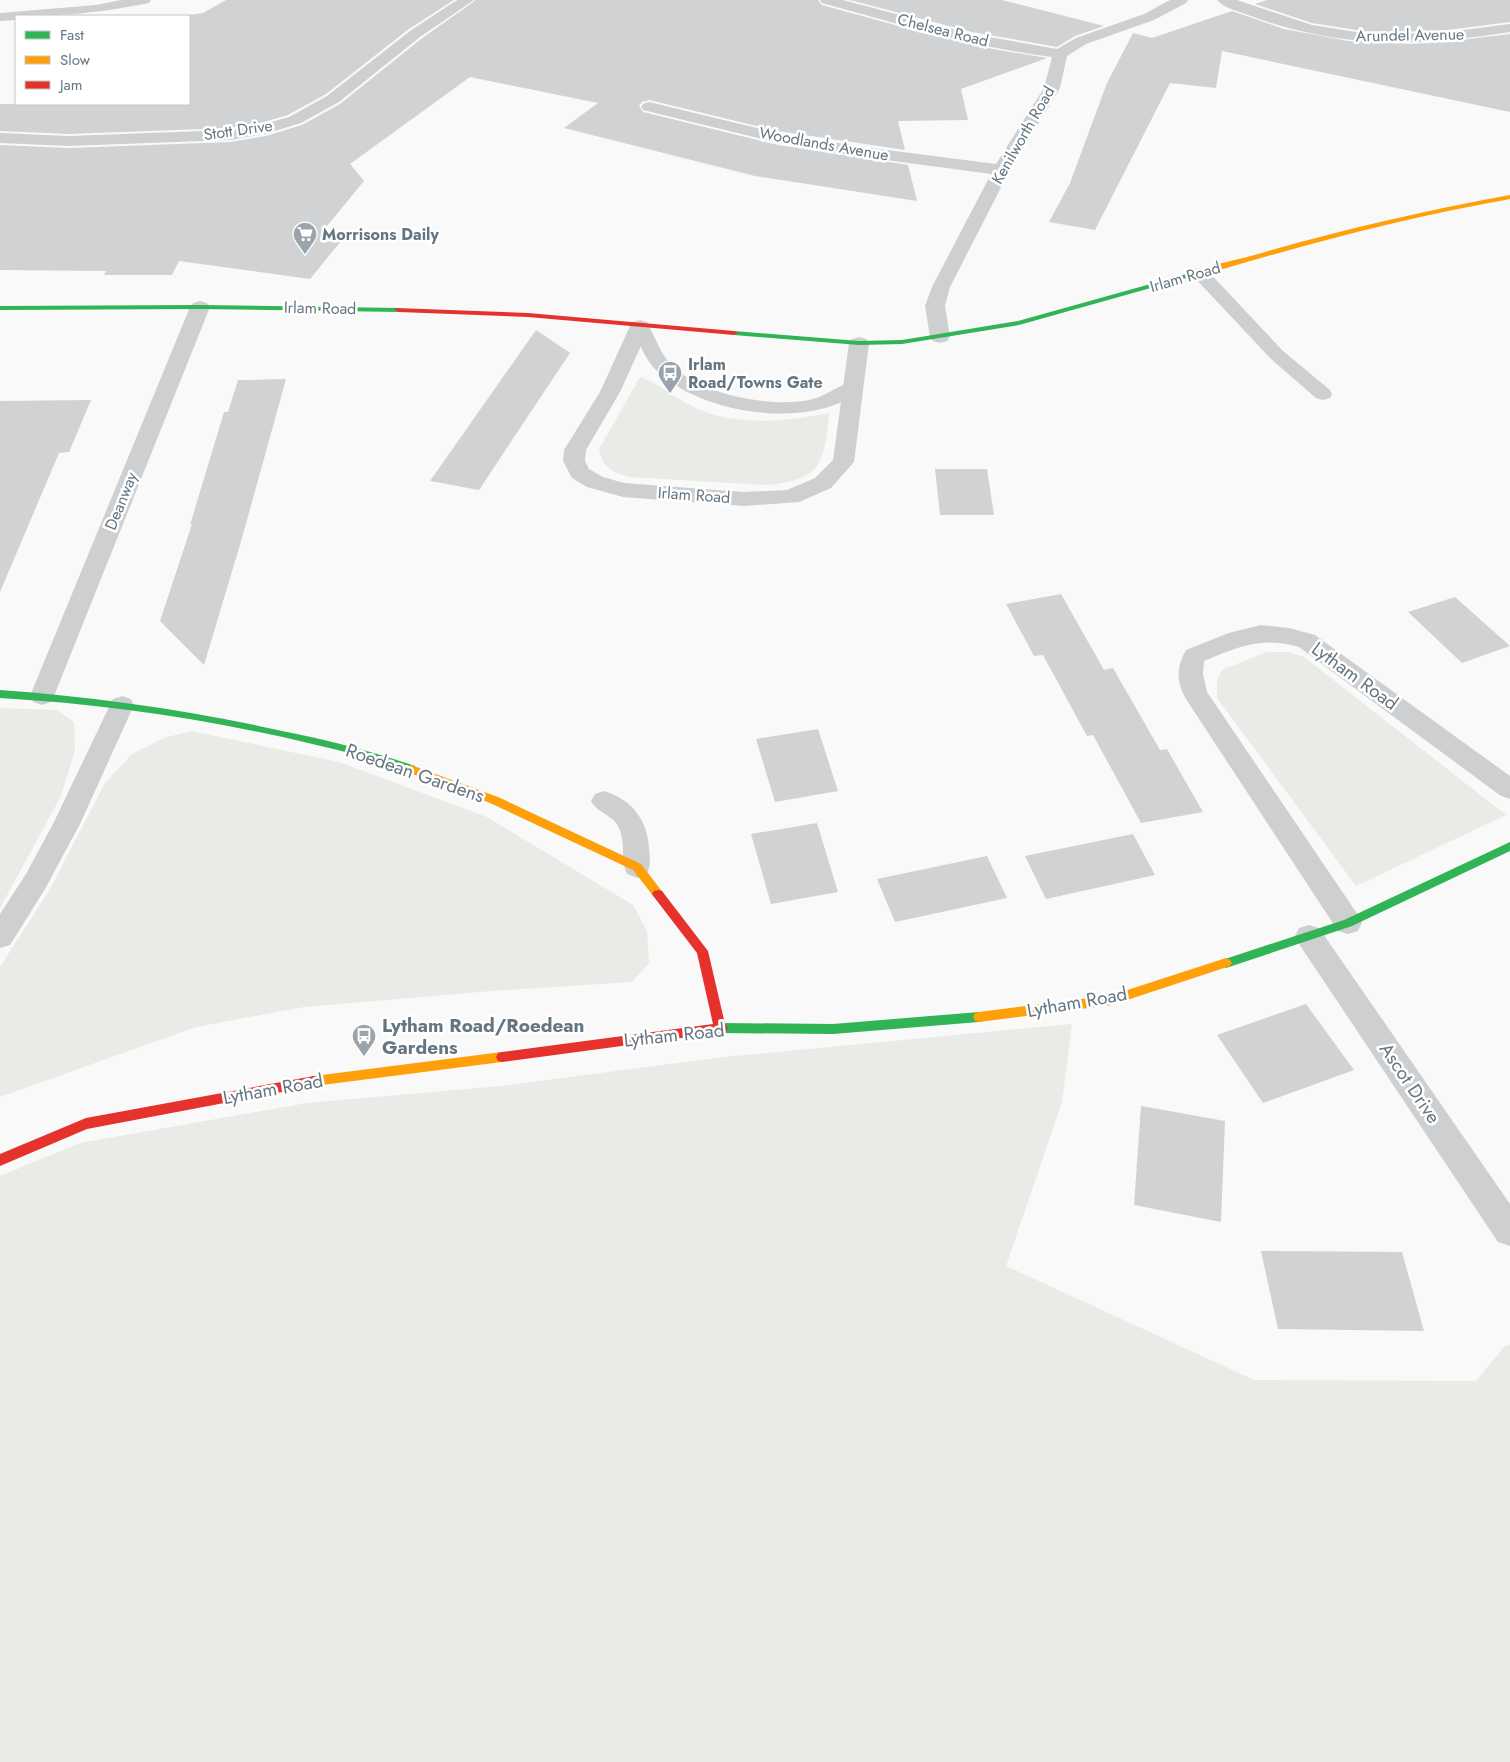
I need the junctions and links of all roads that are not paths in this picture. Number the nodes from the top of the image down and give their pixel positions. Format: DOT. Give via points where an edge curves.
graph roads {
  1 [pos="144,0"];
  2 [pos="467,0"];
  3 [pos="827,0"];
  4 [pos="1181,0"];
  5 [pos="1224,0"];
  6 [pos="24,15"];
  7 [pos="15,16"];
  8 [pos="0,17"];
  9 [pos="1510,28"];
  10 [pos="1060,54"];
  11 [pos="650,107"];
  12 [pos="0,138"];
  13 [pos="1000,170"];
  14 [pos="1510,197"];
  15 [pos="1200,273"];
  16 [pos="200,307"];
  17 [pos="0,308"];
  18 [pos="640,326"];
  19 [pos="940,338"];
  20 [pos="859,342"];
  21 [pos="852,388"];
  22 [pos="1323,394"];
  23 [pos="0,694"];
  24 [pos="42,696"];
  25 [pos="122,705"];
  26 [pos="1510,789"];
  27 [pos="604,801"];
  28 [pos="1510,846"];
  29 [pos="637,867"];
  30 [pos="1348,923"];
  31 [pos="1309,936"];
  32 [pos="0,937"];
  33 [pos="720,1028"];
  34 [pos="0,1160"];
  35 [pos="1510,1231"];
  1 -- 6 [label="street" via="96,9"];
  2 -- 12 [label="street, Stott Drive" via="416,34 333,99 295,120 259,131 230,135 69,140"];
  3 -- 10 [label="street, Chelsea Road" via="1021,50"];
  4 -- 10 [label="street" via="1148,17 1081,41"];
  5 -- 9 [label="street, Arundel Avenue" via="1292,25 1352,37 1428,38"];
  7 -- 8 [label="street"];
  10 -- 13 [label="street, Kenilworth Road" via="1052,88"];
  11 -- 13 [label="street, Woodlands Avenue" via="778,138"];
  13 -- 19 [label="street, Kenilworth Road" via="941,287 935,306"];
  14 -- 15 [label="street, Irlam Road" via="1296,244"];
  15 -- 19 [label="street, Irlam Road" via="1019,323"];
  15 -- 22 [label="lane" via="1277,354"];
  16 -- 17 [label="street, Irlam Road"];
  16 -- 18 [label="street, Irlam Road" via="528,315"];
  16 -- 24 [label="street, Deanway"];
  18 -- 20 [label="street, Irlam Road"];
  18 -- 21 [label="lane" via="663,368 720,398 774,408 804,406 834,400"];
  18 -- 21 [label="street, Irlam Road" via="610,392 575,450 574,461 580,473 623,490 744,498 791,497 823,483 843,462"];
  19 -- 20 [label="street, Irlam Road"];
  20 -- 21 [label="street, Irlam Road"];
  23 -- 24 [label="street, Roedean Gardens"];
  24 -- 25 [label="street, Roedean Gardens"];
  25 -- 29 [label="street, Roedean Gardens" via="246,726 378,756 494,800"];
  25 -- 32 [label="street" via="71,817"];
  26 -- 30 [label="street, Lytham Road" via="1307,641 1286,634 1248,634 1195,656 1190,664 1195,693"];
  27 -- 29 [label="street" via="619,808 629,818 635,835"];
  28 -- 30 [label="street, Lytham Road"];
  29 -- 33 [label="street, Roedean Gardens" via="702,951"];
  30 -- 31 [label="street, Lytham Road"];
  31 -- 33 [label="street, Lytham Road" via="1112,1000 934,1022 833,1029"];
  31 -- 35 [label="street, Ascot Drive"];
  33 -- 34 [label="street, Lytham Road" via="293,1084 86,1124"];
}
